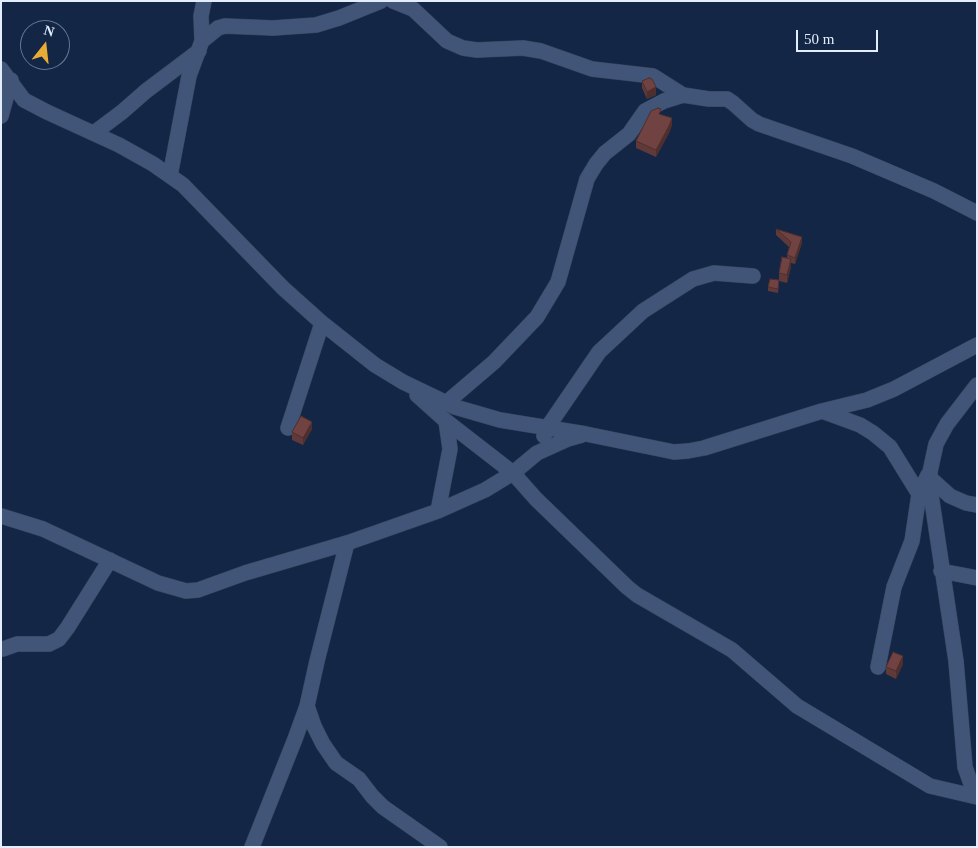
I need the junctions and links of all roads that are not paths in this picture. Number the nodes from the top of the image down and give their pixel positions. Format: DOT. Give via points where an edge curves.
graph roads {
  1 [pos="204,1"];
  2 [pos="381,1"];
  3 [pos="393,1"];
  4 [pos="200,46"];
  5 [pos="6,74"];
  6 [pos="683,95"];
  7 [pos="1,116"];
  8 [pos="94,133"];
  9 [pos="170,176"];
  10 [pos="977,213"];
  11 [pos="753,276"];
  12 [pos="322,323"];
  13 [pos="977,345"];
  14 [pos="403,382"];
  15 [pos="977,385"];
  16 [pos="446,403"];
  17 [pos="822,411"];
  18 [pos="446,421"];
  19 [pos="288,428"];
  20 [pos="547,428"];
  21 [pos="586,434"];
  22 [pos="537,453"];
  23 [pos="512,473"];
  24 [pos="930,475"];
  25 [pos="919,494"];
  26 [pos="977,504"];
  27 [pos="438,510"];
  28 [pos="1,516"];
  29 [pos="347,544"];
  30 [pos="110,560"];
  31 [pos="941,572"];
  32 [pos="977,578"];
  33 [pos="3,649"];
  34 [pos="878,667"];
  35 [pos="307,706"];
  36 [pos="977,789"];
  37 [pos="977,797"];
  38 [pos="252,847"];
  39 [pos="440,847"];
  1 -- 4 [label="street"];
  2 -- 4 [label="street" via="316,25 273,28 224,26"];
  3 -- 6 [label="street" via="413,10 447,42 463,48 541,51 592,70 653,76"];
  4 -- 8 [label="street"];
  4 -- 9 [label="street" via="189,76"];
  5 -- 7 [label="street"];
  5 -- 8 [label="street" via="24,100"];
  6 -- 10 [label="street" via="727,99 758,124 870,163"];
  6 -- 16 [label="street" via="645,111 629,134 596,164 587,179 558,282 537,317 494,362"];
  8 -- 9 [label="street"];
  9 -- 12 [label="street" via="183,185 283,288"];
  11 -- 20 [label="street" via="714,274 693,279 643,311 599,352"];
  12 -- 14 [label="street" via="375,366"];
  12 -- 19 [label="street"];
  13 -- 17 [label="street" via="894,389 867,400"];
  14 -- 16 [label="street"];
  14 -- 18 [label="street"];
  15 -- 24 [label="street" via="936,444"];
  16 -- 20 [label="street" via="500,420"];
  17 -- 21 [label="street" via="688,451 674,452"];
  17 -- 25 [label="street" via="860,425 890,447"];
  18 -- 23 [label="street"];
  18 -- 27 [label="street" via="450,450"];
  20 -- 21 [label="street"];
  20 -- 22 [label="street"];
  21 -- 22 [label="street"];
  22 -- 23 [label="street"];
  23 -- 27 [label="street" via="486,490"];
  23 -- 37 [label="street" via="637,595 732,650 797,706 930,786"];
  24 -- 25 [label="street"];
  24 -- 26 [label="street" via="950,496"];
  24 -- 31 [label="street"];
  25 -- 34 [label="street" via="914,536 894,587"];
  27 -- 29 [label="street"];
  28 -- 30 [label="street" via="43,529"];
  29 -- 30 [label="street" via="186,591 158,583"];
  29 -- 35 [label="street"];
  30 -- 33 [label="street" via="59,639 49,644 17,644"];
  31 -- 32 [label="street"];
  31 -- 36 [label="street" via="956,661 965,767 971,784"];
  35 -- 38 [label="street"];
  35 -- 39 [label="street" via="322,744 336,763 359,779 383,807"];
}
